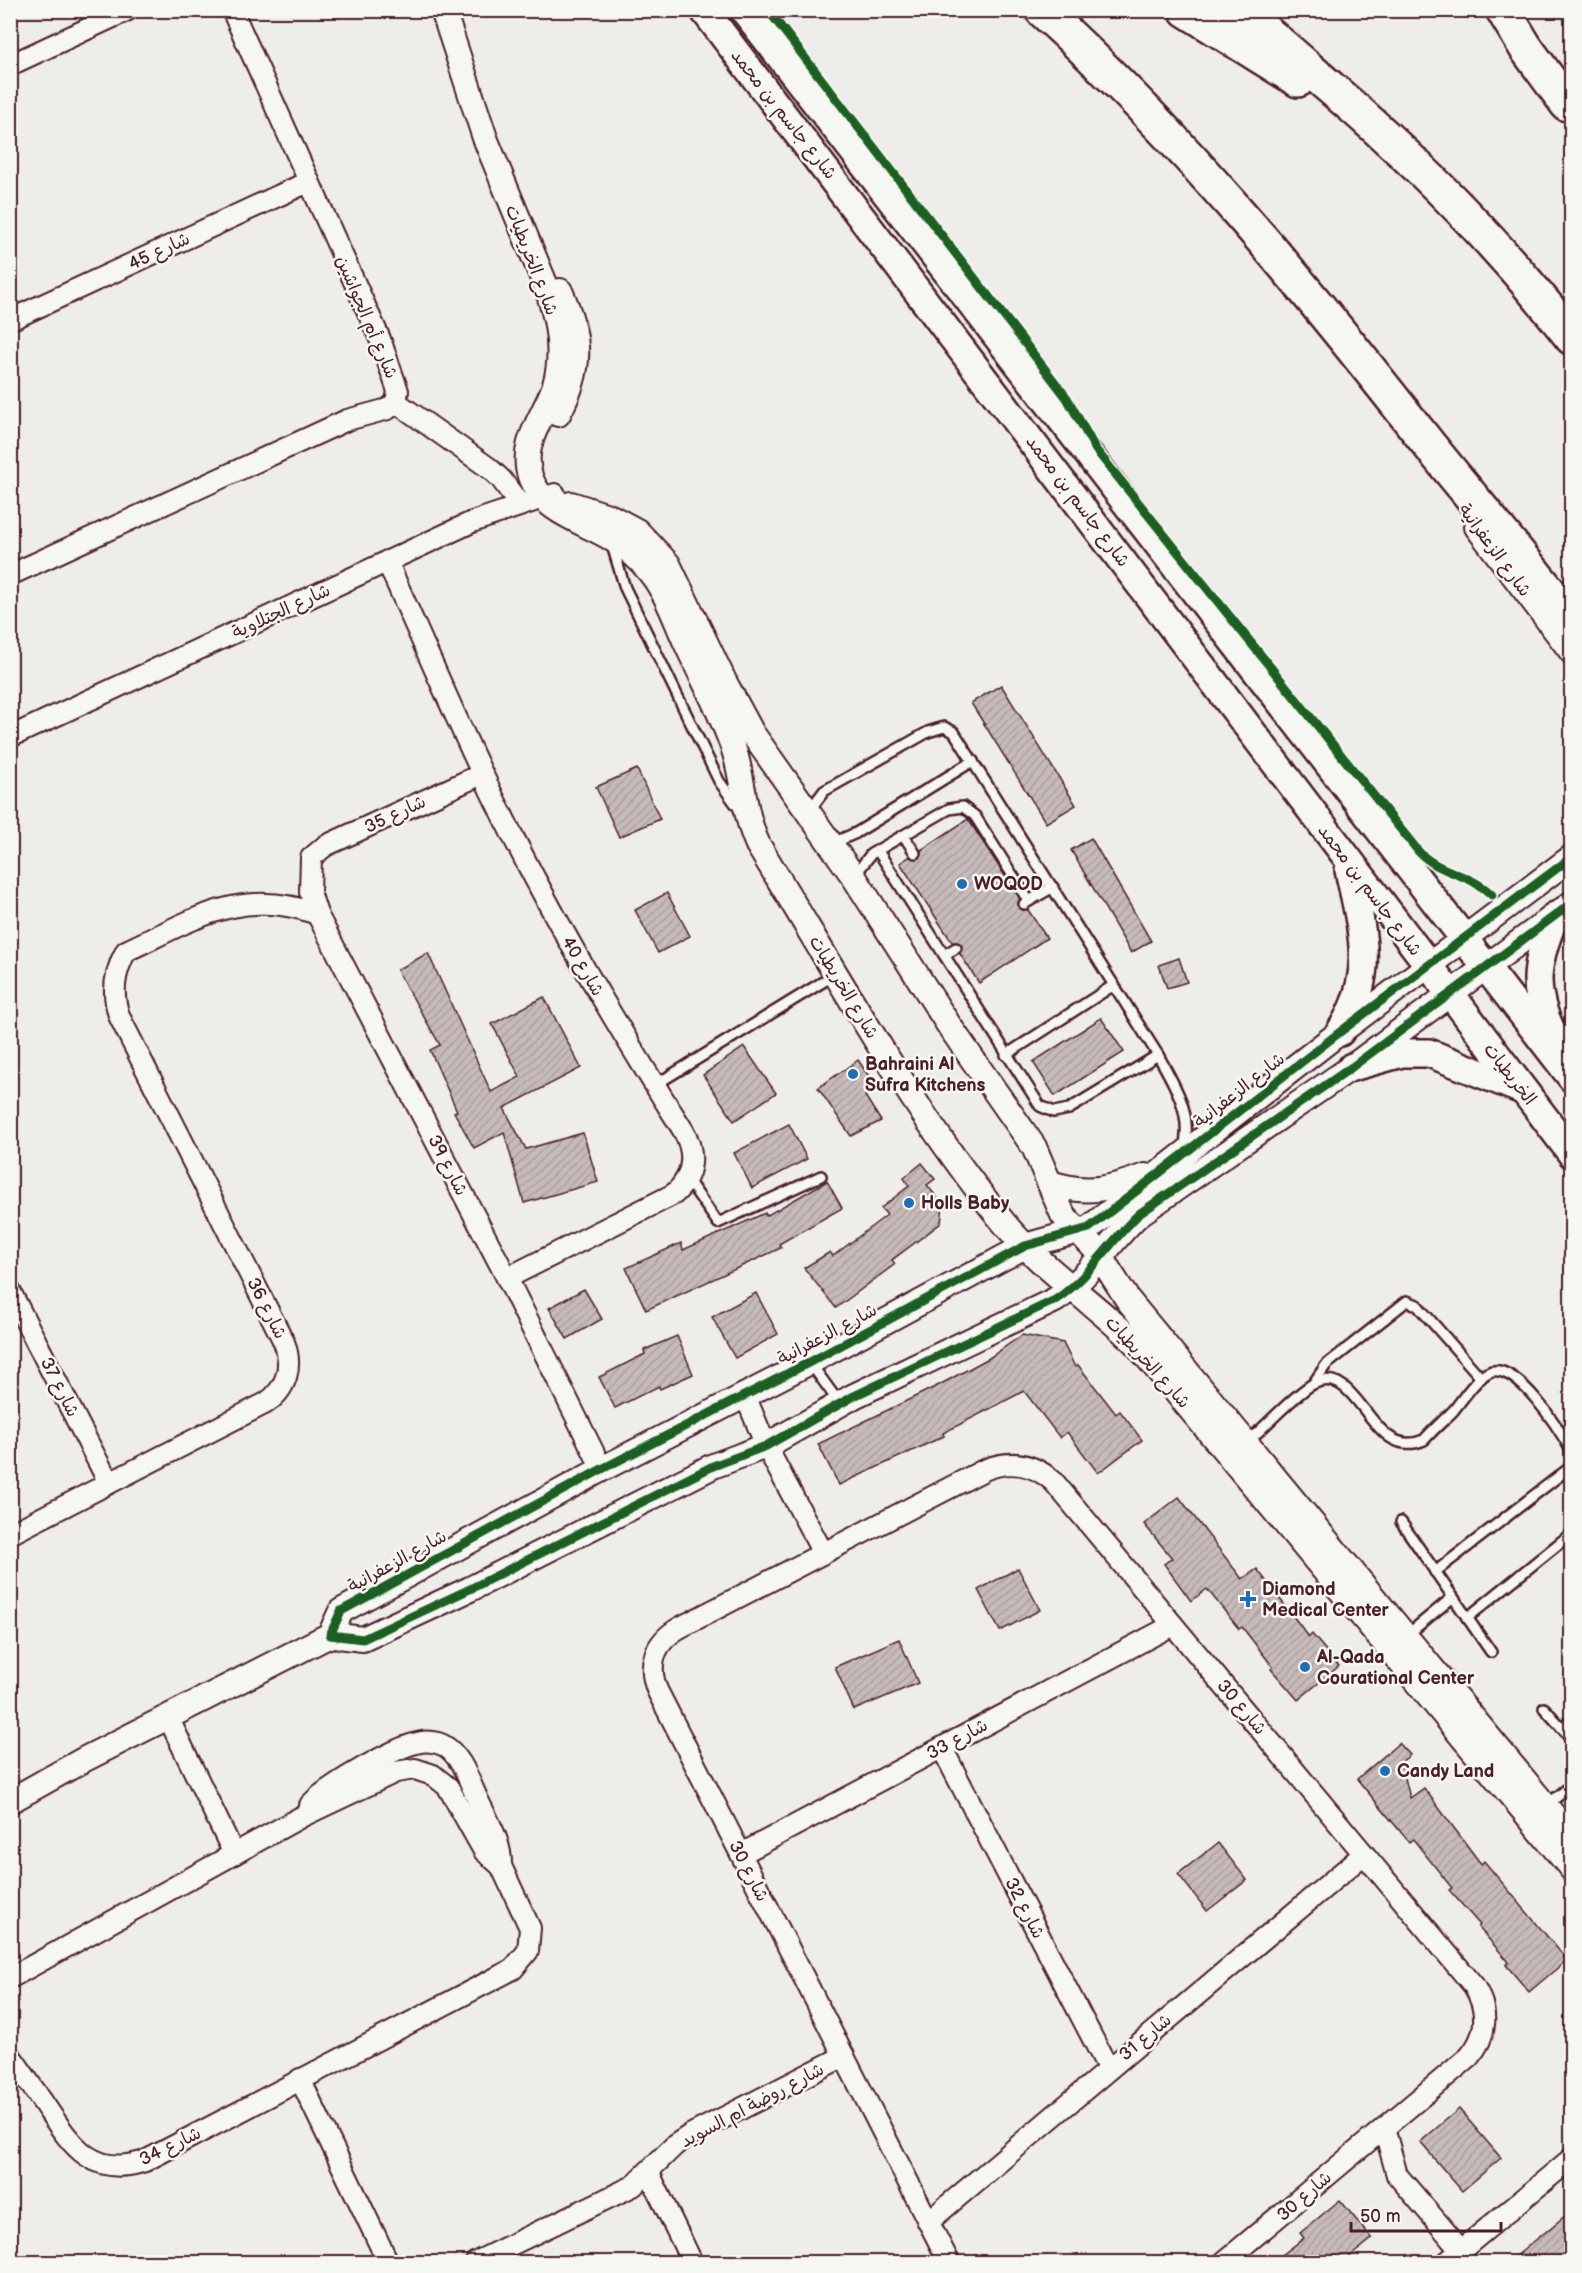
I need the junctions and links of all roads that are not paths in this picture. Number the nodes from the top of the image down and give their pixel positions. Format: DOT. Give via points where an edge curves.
graph roads {
  1 [pos="128,10"];
  2 [pos="232,10"];
  3 [pos="443,10"];
  4 [pos="456,10"];
  5 [pos="704,10"];
  6 [pos="744,10"];
  7 [pos="1042,10"];
  8 [pos="1186,10"];
  9 [pos="1238,10"];
  10 [pos="1503,10"];
  11 [pos="1525,10"];
  12 [pos="10,65"];
  13 [pos="1569,108"];
  14 [pos="1370,121"];
  15 [pos="308,182"];
  16 [pos="10,320"];
  17 [pos="1572,338"];
  18 [pos="564,384"];
  19 [pos="396,402"];
  20 [pos="1427,442"];
  21 [pos="549,497"];
  22 [pos="520,505"];
  23 [pos="610,537"];
  24 [pos="387,561"];
  25 [pos="10,575"];
  26 [pos="1572,621"];
  27 [pos="1572,652"];
  28 [pos="10,736"];
  29 [pos="768,758"];
  30 [pos="973,760"];
  31 [pos="740,771"];
  32 [pos="482,774"];
  33 [pos="809,812"];
  34 [pos="747,818"];
  35 [pos="904,836"];
  36 [pos="831,844"];
  37 [pos="878,850"];
  38 [pos="915,854"];
  39 [pos="1572,857"];
  40 [pos="311,858"];
  41 [pos="1347,860"];
  42 [pos="854,877"];
  43 [pos="1053,887"];
  44 [pos="1563,910"];
  45 [pos="317,914"];
  46 [pos="1464,938"];
  47 [pos="956,948"];
  48 [pos="944,955"];
  49 [pos="1427,966"];
  50 [pos="1485,967"];
  51 [pos="837,974"];
  52 [pos="1114,984"];
  53 [pos="1449,994"];
  54 [pos="1340,1032"];
  55 [pos="1006,1055"];
  56 [pos="1158,1055"];
  57 [pos="1352,1066"];
  58 [pos="1572,1069"];
  59 [pos="1572,1078"];
  60 [pos="655,1085"];
  61 [pos="1522,1090"];
  62 [pos="1572,1154"];
  63 [pos="1174,1163"];
  64 [pos="822,1176"];
  65 [pos="687,1179"];
  66 [pos="1051,1183"];
  67 [pos="1078,1232"];
  68 [pos="1025,1246"];
  69 [pos="1101,1257"];
  70 [pos="507,1278"];
  71 [pos="1073,1287"];
  72 [pos="10,1291"];
  73 [pos="810,1362"];
  74 [pos="1481,1378"];
  75 [pos="1313,1384"];
  76 [pos="745,1395"];
  77 [pos="840,1404"];
  78 [pos="1246,1443"];
  79 [pos="766,1446"];
  80 [pos="1572,1452"];
  81 [pos="1572,1466"];
  82 [pos="602,1469"];
  83 [pos="109,1483"];
  84 [pos="1401,1522"];
  85 [pos="1572,1533"];
  86 [pos="10,1534"];
  87 [pos="823,1553"];
  88 [pos="1435,1572"];
  89 [pos="1453,1597"];
  90 [pos="1467,1618"];
  91 [pos="1173,1625"];
  92 [pos="330,1635"];
  93 [pos="1405,1636"];
  94 [pos="1491,1652"];
  95 [pos="1544,1708"];
  96 [pos="168,1717"];
  97 [pos="1572,1719"];
  98 [pos="1562,1728"];
  99 [pos="1572,1739"];
  100 [pos="942,1748"];
  101 [pos="1572,1785"];
  102 [pos="10,1801"];
  103 [pos="1545,1806"];
  104 [pos="301,1817"];
  105 [pos="1572,1838"];
  106 [pos="234,1854"];
  107 [pos="741,1854"];
  108 [pos="1364,1854"];
  109 [pos="501,1866"];
  110 [pos="1572,1869"];
  111 [pos="10,1978"];
  112 [pos="10,2055"];
  113 [pos="844,2056"];
  114 [pos="1108,2068"];
  115 [pos="300,2079"];
  116 [pos="1384,2128"];
  117 [pos="1572,2158"];
  118 [pos="649,2173"];
  119 [pos="928,2222"];
  120 [pos="1454,2256"];
  121 [pos="388,2262"];
  122 [pos="476,2262"];
  123 [pos="692,2262"];
  124 [pos="949,2262"];
  125 [pos="1224,2262"];
  1 -- 12 [label="street"];
  2 -- 15 [label="street, شارع أم الجواشين"];
  3 -- 18 [label="street, شارع الخريطيات" via="484,138 552,304"];
  4 -- 18 [label="street, شارع الخريطيات" via="496,132 573,322 577,354"];
  5 -- 41 [label="main road, شارع جاسم بن محمد"];
  6 -- 46 [label="main road, شارع جاسم بن محمد"];
  7 -- 20 [label="highway" via="1137,102 1216,188 1380,380"];
  8 -- 14 [label="highway"];
  9 -- 14 [label="highway"];
  10 -- 13 [label="highway"];
  11 -- 13 [label="highway"];
  14 -- 17 [label="highway" via="1501,250"];
  15 -- 16 [label="street, شارع 45"];
  15 -- 19 [label="street, شارع أم الجواشين" via="380,339 398,391"];
  18 -- 21 [label="street, شارع الخريطيات" via="542,449 541,470"];
  19 -- 22 [label="street" via="495,473"];
  19 -- 25 [label="street, شارع أم الجواشين" via="388,410 347,420"];
  20 -- 26 [label="highway"];
  20 -- 27 [label="street, شارع الزعفرانية" via="1477,528"];
  21 -- 22 [label="street, شارع الجتلاوية"];
  21 -- 23 [label="street, شارع الخريطيات"];
  21 -- 29 [label="street, شارع الخريطيات" via="624,523 659,551 738,709"];
  22 -- 24 [label="street, شارع الجتلاوية"];
  23 -- 31 [label="street, شارع الخريطيات" via="638,559 660,587 728,734"];
  23 -- 34 [label="lane" via="625,588 719,781"];
  24 -- 28 [label="street, شارع الجتلاوية"];
  24 -- 32 [label="street, شارع 40"];
  29 -- 31 [label="street"];
  29 -- 33 [label="street, شارع الخريطيات"];
  30 -- 33 [label="lane" via="958,737 944,727 928,732 824,791"];
  30 -- 36 [label="lane" via="856,833"];
  30 -- 43 [label="lane"];
  31 -- 34 [label="street, شارع الخريطيات"];
  32 -- 40 [label="street, شارع 35" via="325,846"];
  32 -- 60 [label="street, شارع 40" via="571,945"];
  33 -- 36 [label="street, شارع الخريطيات"];
  34 -- 51 [label="street, شارع الخريطيات" via="758,844"];
  35 -- 37 [label="lane"];
  35 -- 38 [label="lane"];
  35 -- 43 [label="lane" via="949,809 968,809 1027,903"];
  36 -- 42 [label="street, شارع الخريطيات"];
  37 -- 42 [label="lane"];
  37 -- 48 [label="lane"];
  39 -- 46 [label="street, شارع الزعفرانية"];
  40 -- 45 [label="street, شارع 39" via="310,892"];
  41 -- 49 [label="main road, شارع جاسم بن محمد"];
  41 -- 54 [label="main road" via="1364,937 1364,968 1354,1008"];
  42 -- 66 [label="street, شارع الخريطيات" via="950,1027 1034,1147"];
  43 -- 52 [label="lane"];
  44 -- 50 [label="street"];
  44 -- 58 [label="main road" via="1539,959 1537,985 1543,1013"];
  45 -- 70 [label="street, شارع 39"];
  45 -- 83 [label="street, شارع 36" via="285,904 229,905 126,951 115,979 117,1009 284,1342 289,1368 283,1384 266,1403"];
  46 -- 49 [label="street, شارع الزعفرانية"];
  46 -- 50 [label="main road, شارع جاسم بن محمد"];
  47 -- 48 [label="lane"];
  48 -- 55 [label="lane"];
  49 -- 53 [label="main road, شارع جاسم بن محمد"];
  49 -- 54 [label="street, شارع الزعفرانية"];
  50 -- 53 [label="street"];
  50 -- 59 [label="main road"];
  51 -- 60 [label="lane"];
  51 -- 68 [label="street, شارع الخريطيات" via="945,1143"];
  52 -- 55 [label="lane"];
  52 -- 56 [label="lane"];
  53 -- 57 [label="street"];
  53 -- 61 [label="main road, الخريطيات"];
  54 -- 63 [label="street, شارع الزعفرانية"];
  55 -- 56 [label="lane" via="1040,1106 1054,1112 1077,1105"];
  56 -- 63 [label="lane" via="1176,1087 1185,1114 1187,1128"];
  57 -- 61 [label="main road" via="1402,1053 1429,1053"];
  57 -- 69 [label="street" via="1139,1214"];
  60 -- 65 [label="street, شارع 40" via="688,1139 692,1159"];
  61 -- 62 [label="main road, الخريطيات"];
  63 -- 66 [label="street" via="1097,1191"];
  63 -- 67 [label="street, شارع الزعفرانية" via="1102,1220"];
  64 -- 65 [label="lane" via="718,1223"];
  65 -- 70 [label="street" via="665,1199"];
  66 -- 67 [label="street, شارع الخريطيات" via="1064,1215"];
  67 -- 68 [label="street, شارع الزعفرانية"];
  67 -- 69 [label="street, شارع الخريطيات"];
  68 -- 71 [label="street, شارع الخريطيات"];
  68 -- 73 [label="street, شارع الزعفرانية"];
  69 -- 71 [label="street"];
  69 -- 78 [label="street, شارع الخريطيات" via="1128,1299"];
  70 -- 82 [label="street, شارع 39"];
  71 -- 77 [label="street" via="1055,1300"];
  71 -- 110 [label="street, شارع الخريطيات" via="1144,1354"];
  72 -- 83 [label="street, شارع 37"];
  73 -- 76 [label="street, شارع الزعفرانية"];
  73 -- 77 [label="lane"];
  74 -- 75 [label="lane" via="1424,1440 1406,1445 1389,1438 1345,1386 1330,1381"];
  74 -- 75 [label="lane" via="1417,1305 1407,1301 1326,1365"];
  74 -- 80 [label="lane" via="1495,1371 1511,1376 1544,1409"];
  75 -- 78 [label="lane"];
  76 -- 79 [label="street"];
  76 -- 82 [label="street, شارع الزعفرانية"];
  77 -- 79 [label="street"];
  78 -- 93 [label="street, شارع الخريطيات"];
  79 -- 87 [label="street"];
  79 -- 92 [label="street" via="713,1466 363,1639"];
  81 -- 88 [label="lane"];
  82 -- 92 [label="street, شارع الزعفرانية" via="341,1611"];
  83 -- 86 [label="street, شارع 36"];
  84 -- 88 [label="lane"];
  85 -- 90 [label="lane"];
  87 -- 91 [label="street, شارع 30" via="994,1466 1026,1465 1054,1482"];
  87 -- 107 [label="street, شارع 30" via="670,1633 653,1659 657,1690"];
  88 -- 89 [label="lane"];
  89 -- 90 [label="lane"];
  89 -- 93 [label="lane"];
  90 -- 94 [label="lane"];
  91 -- 100 [label="street, شارع 33"];
  91 -- 108 [label="street, شارع 30"];
  92 -- 96 [label="street"];
  93 -- 103 [label="street, شارع الخريطيات"];
  95 -- 98 [label="lane"];
  96 -- 102 [label="street"];
  96 -- 106 [label="street"];
  97 -- 98 [label="lane"];
  98 -- 99 [label="lane"];
  100 -- 107 [label="street, شارع 33"];
  100 -- 114 [label="street, شارع 32"];
  101 -- 103 [label="lane"];
  103 -- 105 [label="street, شارع الخريطيات"];
  104 -- 106 [label="street, شارع 34"];
  104 -- 109 [label="street, شارع 34" via="396,1772 424,1771 448,1786 484,1851"];
  104 -- 109 [label="street, شارع 34" via="315,1799 333,1786 410,1745 436,1743 457,1757 498,1842"];
  106 -- 111 [label="street, شارع 34"];
  107 -- 113 [label="street, شارع 30"];
  108 -- 114 [label="street, شارع 31"];
  108 -- 116 [label="street, شارع 30" via="1474,1986 1485,2017 1481,2039 1469,2057"];
  109 -- 115 [label="street, شارع 34" via="530,1929 528,1951 519,1964"];
  112 -- 115 [label="street, شارع 34" via="77,2149 88,2158 116,2167 145,2161"];
  113 -- 118 [label="street, شارع روضة ام السويد" via="690,2135"];
  113 -- 119 [label="street, شارع 30"];
  114 -- 119 [label="street, شارع 31"];
  115 -- 121 [label="street"];
  116 -- 120 [label="street" via="1397,2175"];
  116 -- 125 [label="street, شارع 30"];
  117 -- 120 [label="street"];
  118 -- 122 [label="street, شارع روضة ام السويد" via="624,2191"];
  118 -- 123 [label="street"];
  119 -- 124 [label="street, شارع 30"];
}
